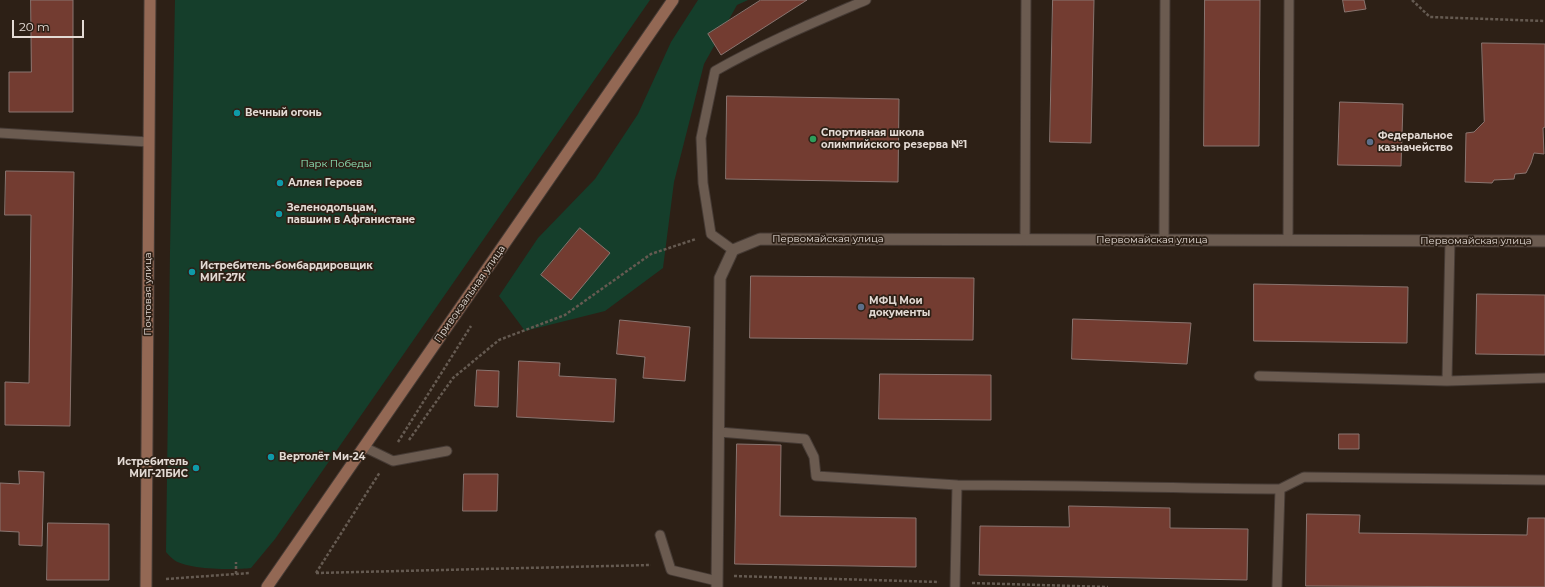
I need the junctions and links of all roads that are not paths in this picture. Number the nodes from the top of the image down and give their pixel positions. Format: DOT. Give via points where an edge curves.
graph roads {
  1 [pos="150,0"];
  2 [pos="673,0"];
  3 [pos="866,0"];
  4 [pos="1026,0"];
  5 [pos="1165,0"];
  6 [pos="1289,0"];
  7 [pos="0,132"];
  8 [pos="149,142"];
  9 [pos="1025,240"];
  10 [pos="1164,240"];
  11 [pos="1288,240"];
  12 [pos="1450,241"];
  13 [pos="1545,241"];
  14 [pos="734,250"];
  15 [pos="1259,376"];
  16 [pos="1545,378"];
  17 [pos="1447,381"];
  18 [pos="719,432"];
  19 [pos="364,447"];
  20 [pos="446,450"];
  21 [pos="1545,480"];
  22 [pos="957,485"];
  23 [pos="1280,489"];
  24 [pos="660,535"];
  25 [pos="717,584"];
  26 [pos="955,585"];
  27 [pos="146,587"];
  28 [pos="267,587"];
  29 [pos="1277,587"];
  1 -- 8 [label="main road, Почтовая улица"];
  2 -- 19 [label="main road, Привокзальная улица"];
  3 -- 14 [label="lane" via="797,29 715,71 701,138 703,183 711,234"];
  4 -- 9 [label="lane"];
  5 -- 10 [label="lane"];
  6 -- 11 [label="lane"];
  7 -- 8 [label="lane"];
  8 -- 27 [label="main road, Почтовая улица"];
  9 -- 10 [label="street, Первомайская улица"];
  9 -- 14 [label="street, Первомайская улица" via="760,238"];
  10 -- 11 [label="street, Первомайская улица"];
  11 -- 12 [label="street, Первомайская улица"];
  12 -- 13 [label="street, Первомайская улица"];
  12 -- 17 [label="lane"];
  14 -- 18 [label="street" via="720,278"];
  15 -- 17 [label="lane"];
  16 -- 17 [label="lane"];
  18 -- 22 [label="lane" via="805,438 814,457 816,476"];
  18 -- 25 [label="street"];
  19 -- 20 [label="lane" via="390,456 393,461"];
  19 -- 28 [label="main road, Привокзальная улица"];
  21 -- 23 [label="lane" via="1304,477"];
  22 -- 23 [label="lane"];
  22 -- 26 [label="lane"];
  23 -- 29 [label="lane"];
  24 -- 25 [label="lane" via="671,570"];
}
